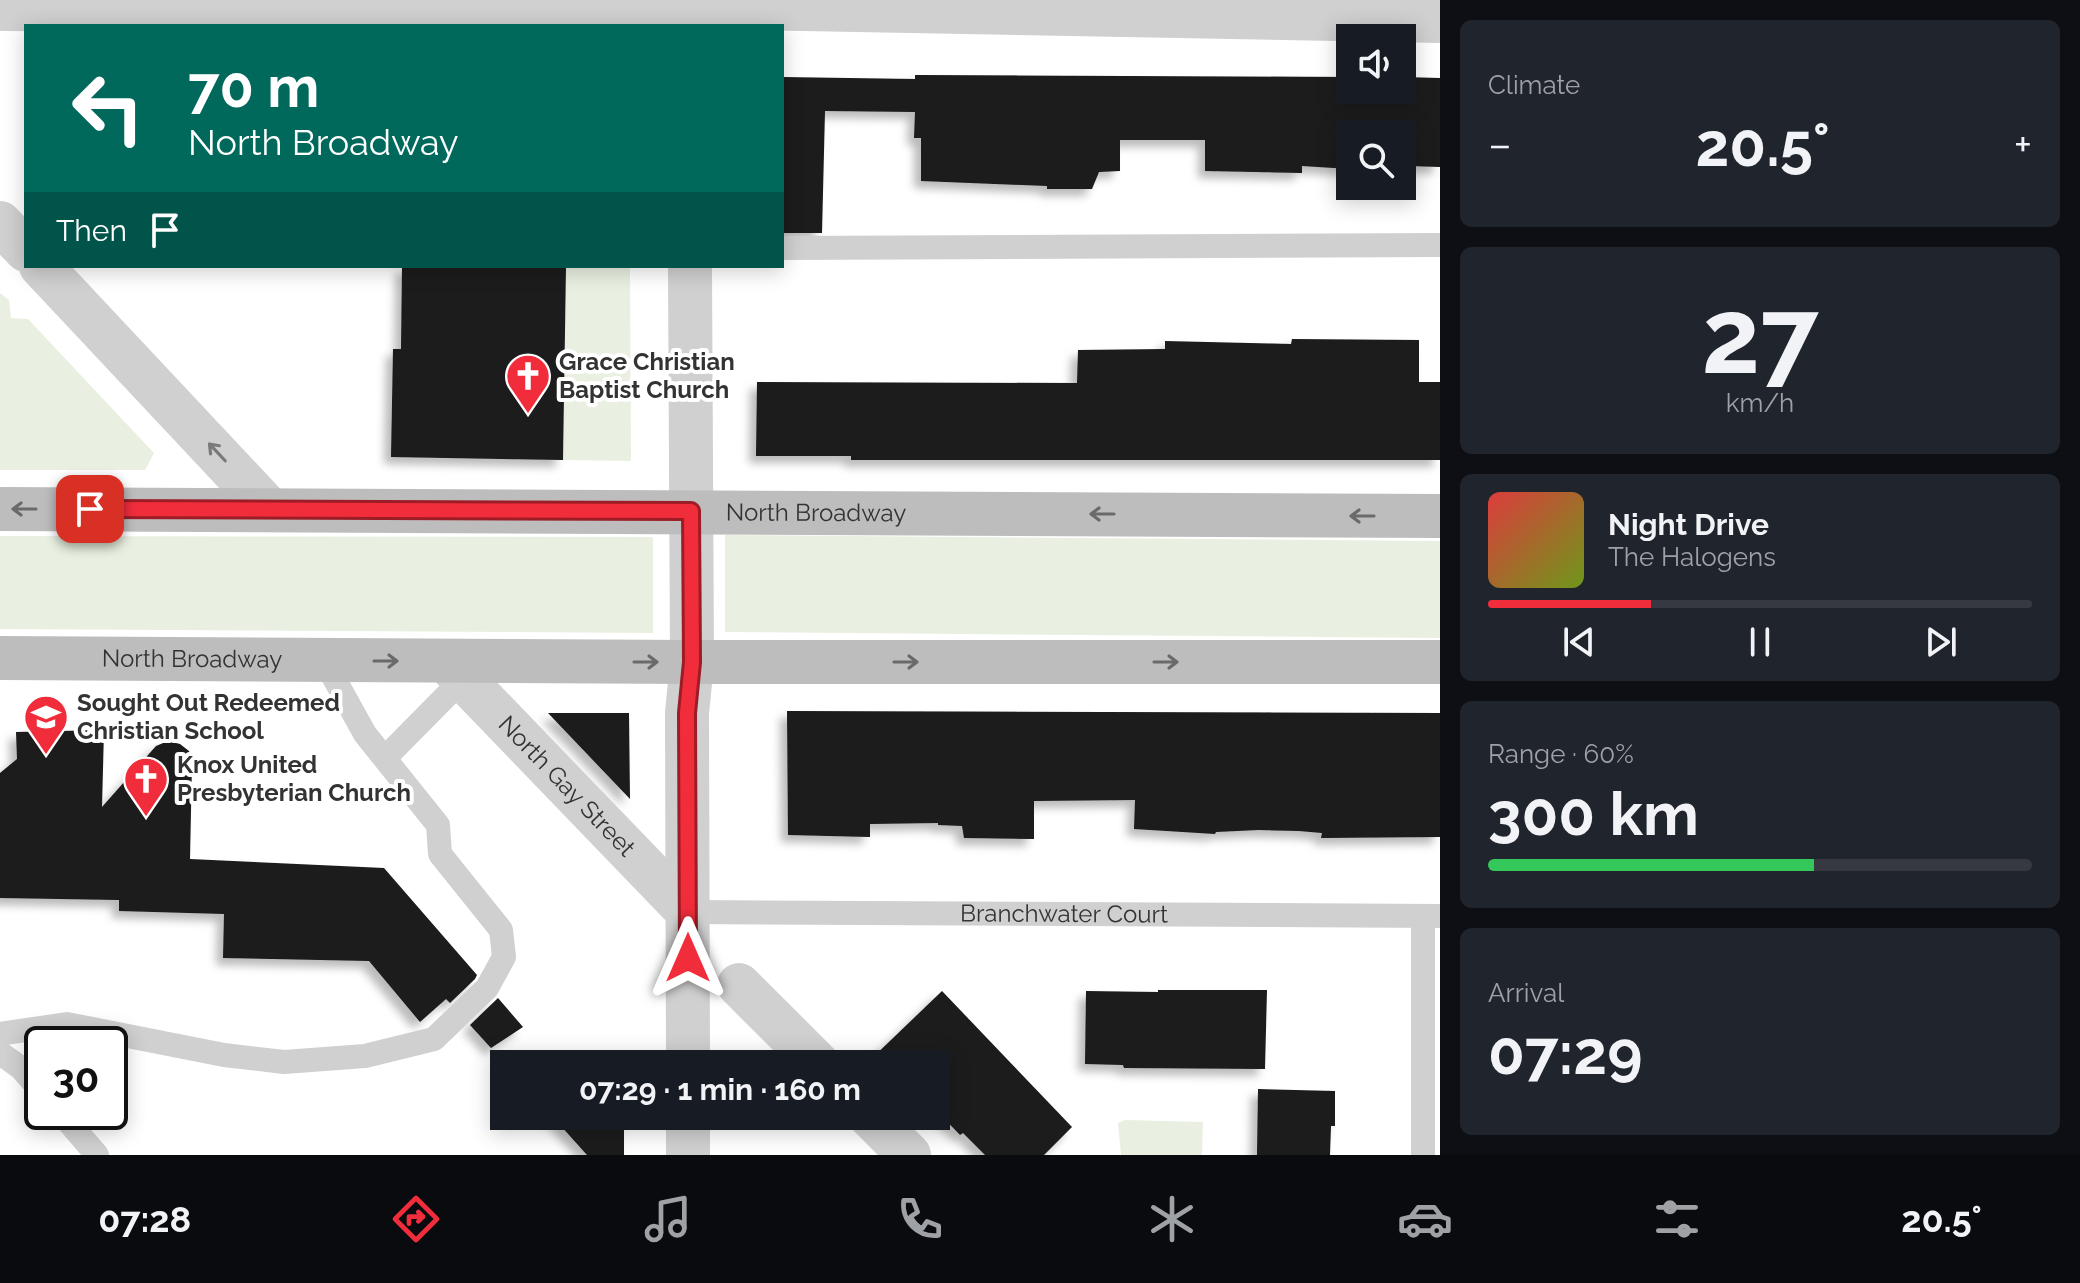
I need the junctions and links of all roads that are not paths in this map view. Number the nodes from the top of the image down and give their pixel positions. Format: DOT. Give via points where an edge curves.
graph roads {
  1 [pos="170,5"];
  2 [pos="913,6"];
  3 [pos="0,9"];
  4 [pos="689,11"];
  5 [pos="1440,21"];
  6 [pos="0,223"];
  7 [pos="1440,245"];
  8 [pos="24,248"];
  9 [pos="784,248"];
  10 [pos="43,268"];
  11 [pos="690,268"];
  12 [pos="0,509"];
  13 [pos="270,510"];
  14 [pos="691,511"];
  15 [pos="1440,516"];
  16 [pos="0,658"];
  17 [pos="324,660"];
  18 [pos="692,662"];
  19 [pos="1440,662"];
  20 [pos="454,670"];
  21 [pos="385,758"];
  22 [pos="688,912"];
  23 [pos="1432,916"];
  24 [pos="739,985"];
  25 [pos="0,1034"];
  26 [pos="688,1050"];
  27 [pos="804,1050"];
  28 [pos="0,1053"];
  29 [pos="24,1071"];
  30 [pos="75,1130"];
  31 [pos="688,1130"];
  32 [pos="884,1130"];
  33 [pos="97,1155"];
  34 [pos="688,1155"];
  35 [pos="909,1155"];
  36 [pos="1423,1155"];
  1 -- 3 [label="street"];
  1 -- 4 [label="street"];
  2 -- 4 [label="street"];
  2 -- 5 [label="street"];
  6 -- 8 [label="street"];
  7 -- 9 [label="lane"];
  13 -- 10 [label="street, one-way"];
  11 -- 14 [label="street"];
  13 -- 12 [label="main road, North Broadway, one-way"];
  13 -- 14 [label="main road, North Broadway"];
  15 -- 14 [label="main road, North Broadway, one-way"];
  14 -- 18 [label="street"];
  16 -- 17 [label="main road, North Broadway"];
  17 -- 20 [label="main road, North Broadway, one-way"];
  17 -- 21 [label="lane" via="365,734"];
  18 -- 19 [label="main road, North Broadway, one-way"];
  20 -- 18 [label="main road, North Broadway, one-way"];
  18 -- 22 [label="street" via="687,713"];
  20 -- 21 [label="lane"];
  20 -- 22 [label="street, North Gay Street"];
  21 -- 25 [label="lane" via="438,825 440,854 501,930 504,957 487,988 434,1039 365,1056 284,1062 67,1024"];
  22 -- 23 [label="lane, Branchwater Court"];
  22 -- 26 [label="street"];
  23 -- 36 [label="lane"];
  24 -- 27 [label="street"];
  28 -- 29 [label="lane"];
  30 -- 33 [label="lane"];
  31 -- 34 [label="street"];
  32 -- 35 [label="street"];
}
